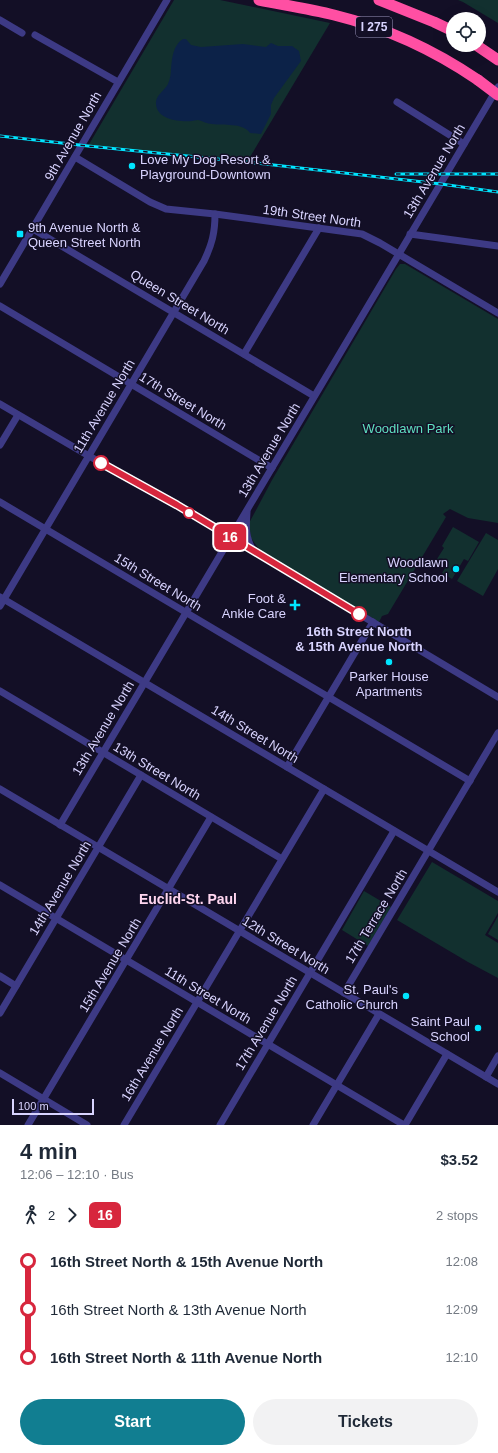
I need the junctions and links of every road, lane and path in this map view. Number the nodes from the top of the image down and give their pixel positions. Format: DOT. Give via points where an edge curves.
graph roads {
  1 [pos="167,0"];
  2 [pos="259,0"];
  3 [pos="379,0"];
  4 [pos="0,20"];
  5 [pos="446,28"];
  6 [pos="22,33"];
  7 [pos="35,35"];
  8 [pos="486,52"];
  9 [pos="495,58"];
  10 [pos="118,82"];
  11 [pos="498,87"];
  12 [pos="498,95"];
  13 [pos="397,102"];
  14 [pos="464,144"];
  15 [pos="75,157"];
  16 [pos="215,214"];
  17 [pos="319,228"];
  18 [pos="33,229"];
  19 [pos="410,234"];
  20 [pos="498,246"];
  21 [pos="399,254"];
  22 [pos="0,284"];
  23 [pos="0,306"];
  24 [pos="173,312"];
  25 [pos="498,313"];
  26 [pos="244,354"];
  27 [pos="131,384"];
  28 [pos="314,396"];
  29 [pos="0,404"];
  30 [pos="18,415"];
  31 [pos="0,446"];
  32 [pos="88,456"];
  33 [pos="272,468"];
  34 [pos="0,502"];
  35 [pos="247,509"];
  36 [pos="45,529"];
  37 [pos="231,537"];
  38 [pos="254,552"];
  39 [pos="2,598"];
  40 [pos="0,606"];
  41 [pos="186,613"];
  42 [pos="373,622"];
  43 [pos="145,682"];
  44 [pos="0,691"];
  45 [pos="328,697"];
  46 [pos="498,697"];
  47 [pos="498,733"];
  48 [pos="103,752"];
  49 [pos="287,767"];
  50 [pos="141,775"];
  51 [pos="470,781"];
  52 [pos="0,789"];
  53 [pos="324,789"];
  54 [pos="211,816"];
  55 [pos="60,825"];
  56 [pos="394,831"];
  57 [pos="98,847"];
  58 [pos="428,851"];
  59 [pos="282,859"];
  60 [pos="0,885"];
  61 [pos="168,889"];
  62 [pos="498,892"];
  63 [pos="56,919"];
  64 [pos="239,931"];
  65 [pos="126,960"];
  66 [pos="310,973"];
  67 [pos="0,976"];
  68 [pos="16,986"];
  69 [pos="344,993"];
  70 [pos="197,1002"];
  71 [pos="0,1013"];
  72 [pos="379,1014"];
  73 [pos="268,1044"];
  74 [pos="447,1054"];
  75 [pos="498,1056"];
  76 [pos="0,1073"];
  77 [pos="486,1077"];
  78 [pos="498,1084"];
  79 [pos="337,1085"];
  80 [pos="44,1099"];
  81 [pos="28,1125"];
  82 [pos="87,1125"];
  83 [pos="124,1125"];
  84 [pos="220,1125"];
  85 [pos="313,1125"];
  86 [pos="404,1125"];
  1 -- 10 [label="street, 9th Avenue North"];
  2 -- 12 [label="highway, I 275, bridge" via="335,15 382,30 442,57"];
  3 -- 5 [label="highway, I 275"];
  4 -- 6 [label="street"];
  7 -- 10 [label="street"];
  8 -- 9 [label="highway"];
  10 -- 15 [label="street, 9th Avenue North"];
  11 -- 14 [label="street, 13th Avenue North"];
  13 -- 14 [label="street"];
  14 -- 19 [label="street, 13th Avenue North"];
  15 -- 16 [label="street, 19th Street North" via="159,207"];
  15 -- 18 [label="street, 9th Avenue North"];
  16 -- 17 [label="street, 19th Street North"];
  16 -- 24 [label="street, 11th Avenue North" via="215,231 210,250"];
  17 -- 21 [label="street, 19th Street North" via="362,234"];
  17 -- 26 [label="street"];
  18 -- 22 [label="street, 9th Avenue North"];
  18 -- 24 [label="street, Queen Street North"];
  19 -- 20 [label="street"];
  19 -- 21 [label="street, 13th Avenue North"];
  21 -- 25 [label="street, 19th Street North"];
  21 -- 28 [label="street, 13th Avenue North"];
  23 -- 27 [label="street, 17th Street North"];
  24 -- 26 [label="street, Queen Street North"];
  24 -- 27 [label="street, 11th Avenue North"];
  26 -- 28 [label="street, Queen Street North"];
  27 -- 32 [label="street, 11th Avenue North"];
  27 -- 33 [label="street, 17th Street North"];
  28 -- 33 [label="street, 13th Avenue North"];
  29 -- 30 [label="street"];
  30 -- 31 [label="street"];
  30 -- 32 [label="street"];
  32 -- 36 [label="street, 11th Avenue North"];
  32 -- 37 [label="street"];
  33 -- 35 [label="street, 13th Avenue North"];
  34 -- 36 [label="street, 15th Street North"];
  35 -- 37 [label="street, 13th Avenue North"];
  35 -- 38 [label="street" via="246,532"];
  36 -- 39 [label="street, 11th Avenue North"];
  36 -- 41 [label="street, 15th Street North"];
  37 -- 38 [label="street"];
  37 -- 41 [label="street, 13th Avenue North"];
  38 -- 42 [label="street"];
  39 -- 40 [label="street, 11th Avenue North"];
  39 -- 43 [label="street, 14th Street North"];
  41 -- 43 [label="street, 13th Avenue North"];
  41 -- 45 [label="street, 15th Street North"];
  42 -- 45 [label="street"];
  42 -- 46 [label="street"];
  43 -- 48 [label="street, 13th Avenue North"];
  43 -- 49 [label="street, 14th Street North"];
  44 -- 48 [label="street, 13th Street North"];
  45 -- 49 [label="street"];
  45 -- 51 [label="street, 15th Street North"];
  47 -- 51 [label="street"];
  48 -- 50 [label="street, 13th Street North"];
  48 -- 55 [label="street, 13th Avenue North"];
  49 -- 53 [label="street, 14th Street North"];
  50 -- 54 [label="street, 13th Street North"];
  50 -- 57 [label="street, 14th Avenue North"];
  51 -- 58 [label="street"];
  52 -- 55 [label="street, 12th Street North"];
  53 -- 56 [label="street, 14th Street North"];
  53 -- 59 [label="street, 16th Avenue North"];
  54 -- 59 [label="street, 13th Street North"];
  54 -- 61 [label="street, 15th Avenue North"];
  55 -- 57 [label="street, 12th Street North"];
  56 -- 58 [label="street, 14th Street North"];
  56 -- 66 [label="street, 17th Avenue North"];
  57 -- 61 [label="street, 12th Street North"];
  57 -- 63 [label="street, 14th Avenue North"];
  58 -- 62 [label="street, 14th Street North"];
  58 -- 69 [label="street, 17th Terrace North"];
  59 -- 64 [label="street, 16th Avenue North"];
  60 -- 63 [label="street, 11th Street North"];
  61 -- 64 [label="street, 12th Street North"];
  61 -- 65 [label="street, 15th Avenue North"];
  63 -- 65 [label="street, 11th Street North"];
  63 -- 68 [label="street, 14th Avenue North"];
  64 -- 66 [label="street, 12th Street North"];
  64 -- 70 [label="street, 16th Avenue North"];
  65 -- 70 [label="street, 11th Street North"];
  65 -- 80 [label="street, 15th Avenue North"];
  66 -- 69 [label="street, 12th Street North"];
  66 -- 73 [label="street, 17th Avenue North"];
  67 -- 68 [label="street"];
  68 -- 71 [label="street, 14th Avenue North"];
  69 -- 72 [label="street, 12th Street North"];
  70 -- 73 [label="street, 11th Street North"];
  70 -- 83 [label="street, 16th Avenue North"];
  72 -- 74 [label="street, 12th Street North"];
  72 -- 79 [label="street"];
  73 -- 79 [label="street, 11th Street North"];
  73 -- 84 [label="street, 17th Avenue North"];
  74 -- 77 [label="street, 12th Street North"];
  74 -- 86 [label="street"];
  75 -- 77 [label="street"];
  76 -- 80 [label="street"];
  77 -- 78 [label="street, 12th Street North"];
  79 -- 85 [label="street"];
  79 -- 86 [label="street, 11th Street North"];
  80 -- 81 [label="street, 15th Avenue North"];
  80 -- 82 [label="street"];
}
